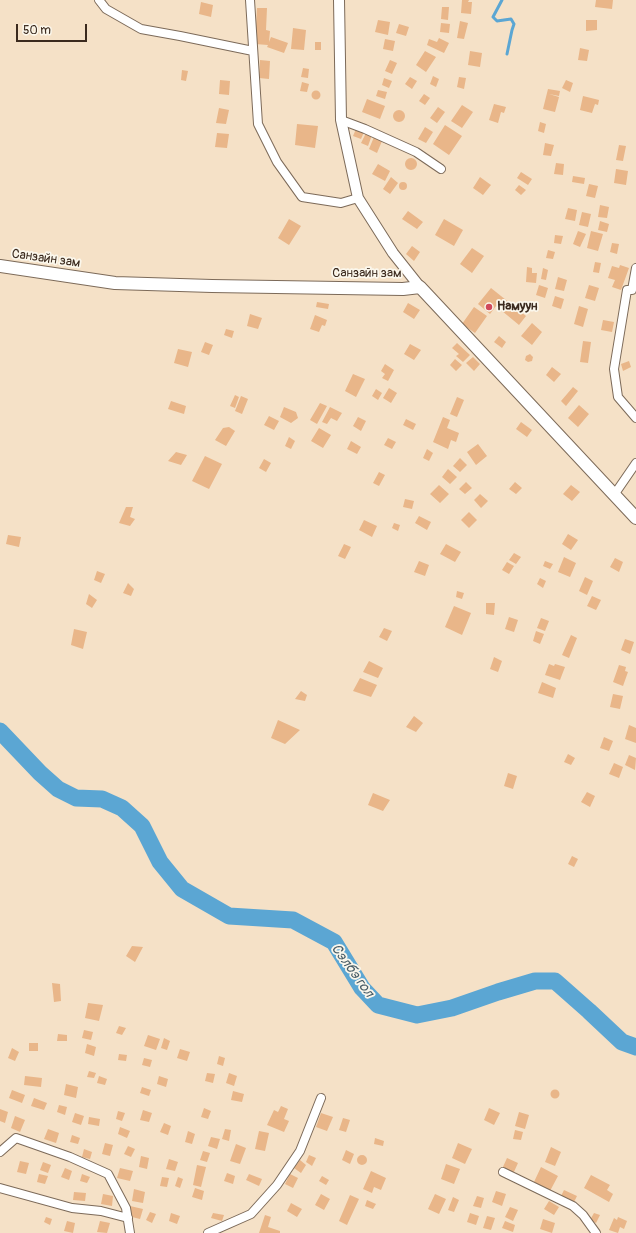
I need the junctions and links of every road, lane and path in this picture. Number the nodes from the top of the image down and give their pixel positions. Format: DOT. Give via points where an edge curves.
graph roads {
  1 [pos="99,0"];
  2 [pos="250,0"];
  3 [pos="339,0"];
  4 [pos="253,52"];
  5 [pos="341,120"];
  6 [pos="441,169"];
  7 [pos="358,198"];
  8 [pos="0,266"];
  9 [pos="636,268"];
  10 [pos="420,287"];
  11 [pos="636,418"];
  12 [pos="636,463"];
  13 [pos="614,495"];
  14 [pos="636,518"];
  15 [pos="321,1098"];
  16 [pos="0,1152"];
  17 [pos="503,1172"];
  18 [pos="0,1188"];
  19 [pos="128,1218"];
  20 [pos="130,1233"];
  21 [pos="208,1233"];
  22 [pos="596,1233"];
  1 -- 4 [label="street" via="106,9 141,30"];
  2 -- 4 [label="street"];
  3 -- 5 [label="street"];
  4 -- 7 [label="street" via="258,124 277,162 302,197 341,202"];
  5 -- 6 [label="street" via="416,152"];
  5 -- 7 [label="street"];
  7 -- 10 [label="street" via="393,253"];
  8 -- 10 [label="main road, Санзайн зам" via="115,283 403,289"];
  9 -- 11 [label="street" via="632,290 627,290 614,369 618,397"];
  10 -- 13 [label="main road, Санзайн зам"];
  12 -- 13 [label="street"];
  13 -- 14 [label="main road, Санзайн зам"];
  15 -- 21 [label="street" via="300,1151 277,1185 251,1214"];
  16 -- 19 [label="street" via="16,1138 108,1174 126,1208"];
  17 -- 22 [label="street" via="573,1206"];
  18 -- 19 [label="street" via="72,1208 101,1211"];
  19 -- 20 [label="street"];
}
